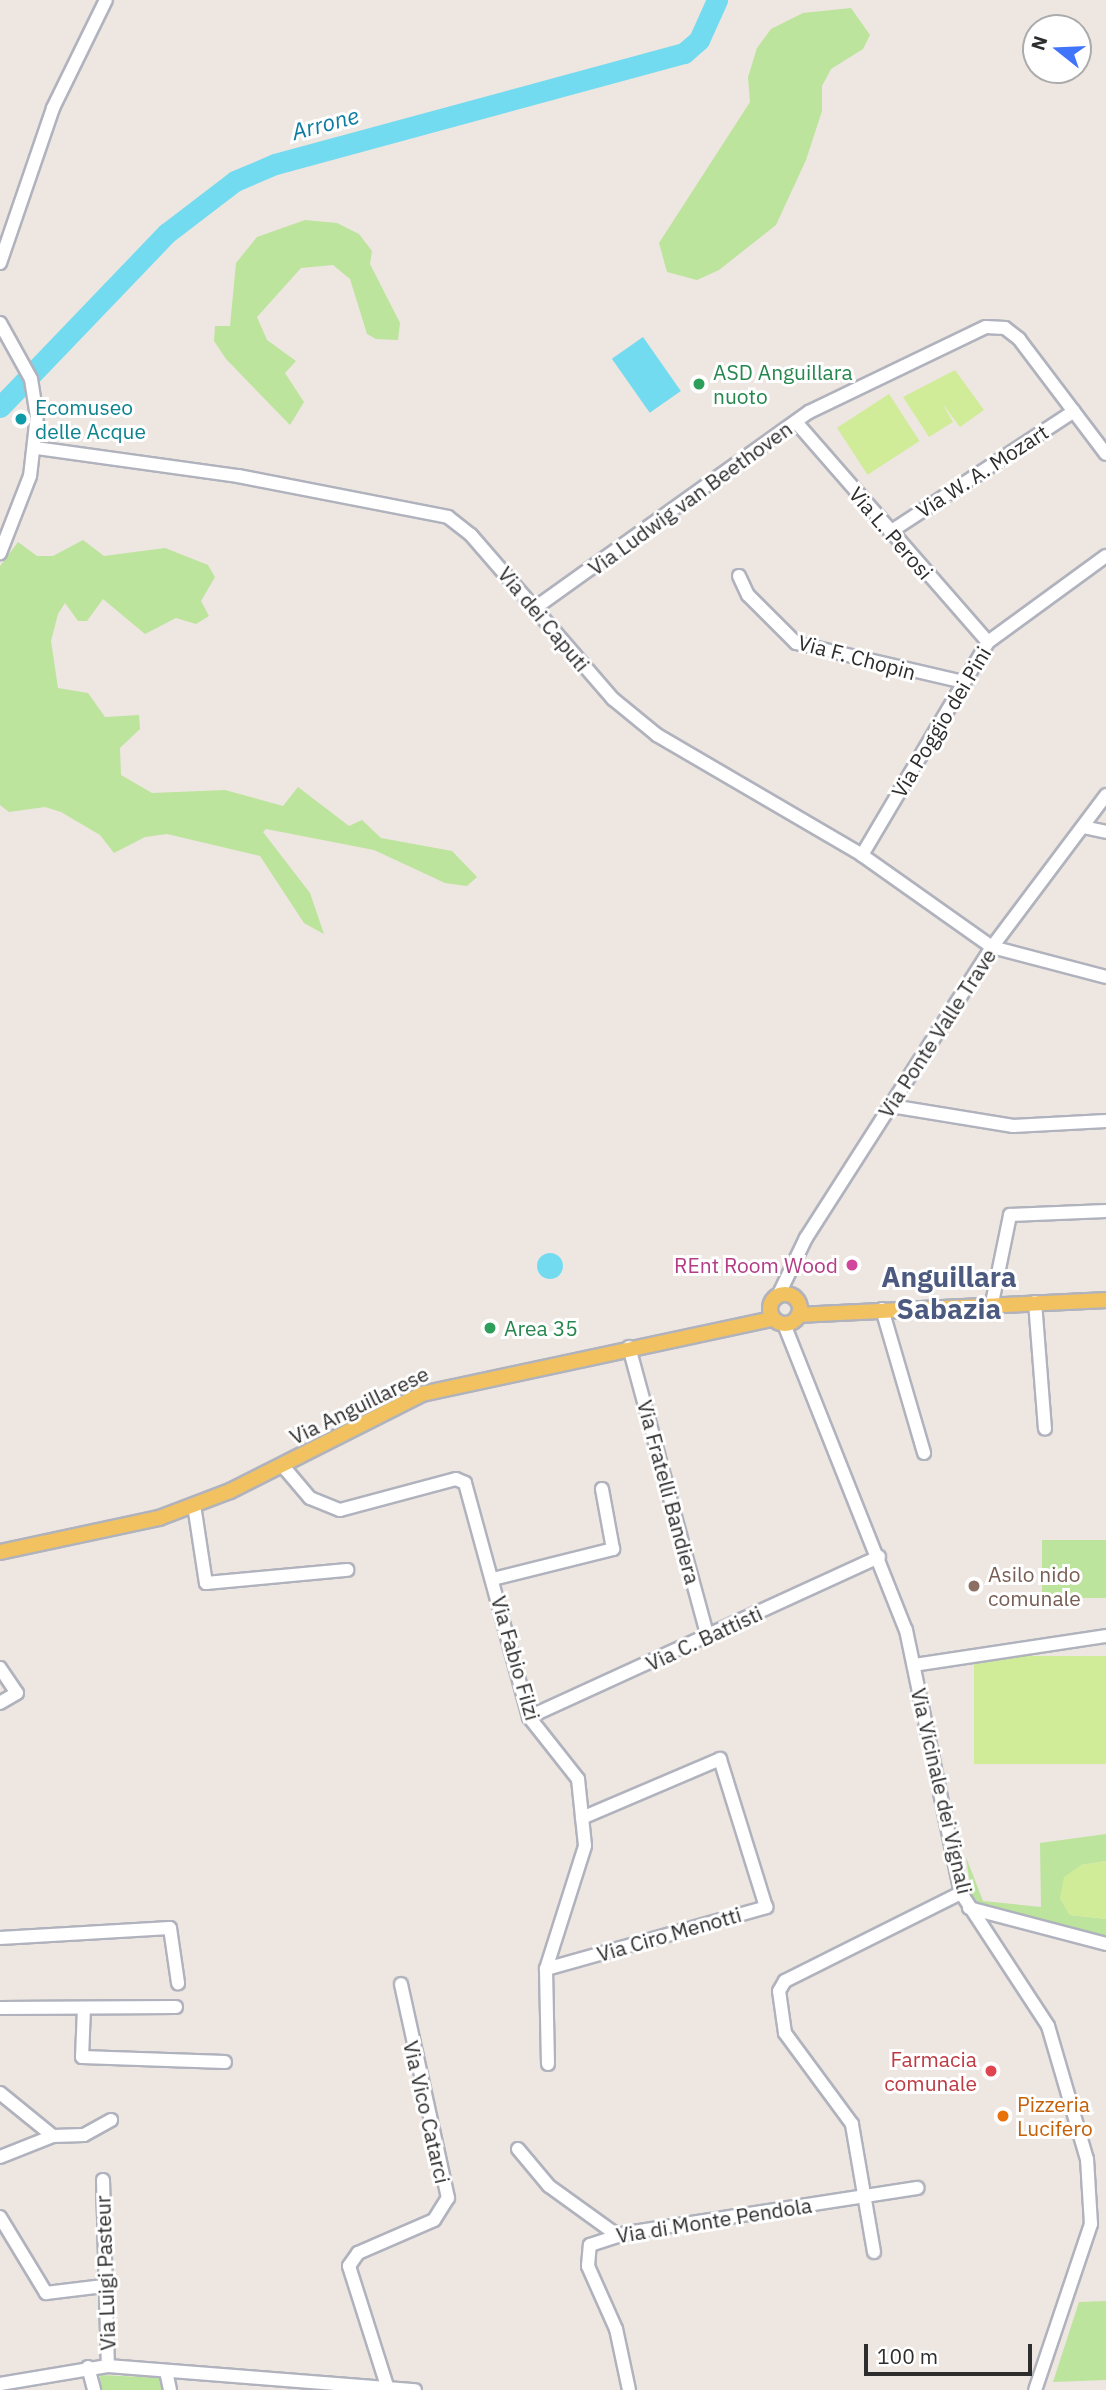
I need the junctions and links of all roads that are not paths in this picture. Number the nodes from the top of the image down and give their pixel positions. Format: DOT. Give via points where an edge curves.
graph roads {
  1 [pos="106,0"];
  2 [pos="0,263"];
  3 [pos="0,323"];
  4 [pos="2,338"];
  5 [pos="1074,411"];
  6 [pos="796,422"];
  7 [pos="36,448"];
  8 [pos="1106,454"];
  9 [pos="890,532"];
  10 [pos="0,553"];
  11 [pos="1106,556"];
  12 [pos="739,576"];
  13 [pos="535,608"];
  14 [pos="988,642"];
  15 [pos="964,682"];
  16 [pos="1106,795"];
  17 [pos="1083,827"];
  18 [pos="1106,832"];
  19 [pos="862,855"];
  20 [pos="992,947"];
  21 [pos="1106,976"];
  22 [pos="891,1106"];
  23 [pos="1106,1121"];
  24 [pos="1106,1211"];
  25 [pos="1106,1300"];
  26 [pos="1035,1302"];
  27 [pos="992,1303"];
  28 [pos="786,1306"];
  29 [pos="882,1309"];
  30 [pos="629,1348"];
  31 [pos="1045,1429"];
  32 [pos="924,1453"];
  33 [pos="282,1465"];
  34 [pos="602,1489"];
  35 [pos="194,1505"];
  36 [pos="0,1552"];
  37 [pos="879,1558"];
  38 [pos="347,1570"];
  39 [pos="493,1579"];
  40 [pos="1106,1636"];
  41 [pos="708,1637"];
  42 [pos="914,1665"];
  43 [pos="0,1668"];
  44 [pos="0,1703"];
  45 [pos="529,1717"];
  46 [pos="582,1818"];
  47 [pos="961,1893"];
  48 [pos="970,1908"];
  49 [pos="0,1938"];
  50 [pos="1106,1944"];
  51 [pos="545,1969"];
  52 [pos="178,1983"];
  53 [pos="401,1984"];
  54 [pos="176,2007"];
  55 [pos="0,2008"];
  56 [pos="84,2008"];
  57 [pos="225,2062"];
  58 [pos="548,2064"];
  59 [pos="0,2093"];
  60 [pos="111,2120"];
  61 [pos="53,2136"];
  62 [pos="518,2149"];
  63 [pos="0,2157"];
  64 [pos="103,2180"];
  65 [pos="918,2188"];
  66 [pos="866,2196"];
  67 [pos="0,2217"];
  68 [pos="617,2235"];
  69 [pos="874,2252"];
  70 [pos="104,2286"];
  71 [pos="108,2366"];
  72 [pos="88,2367"];
  73 [pos="166,2371"];
  74 [pos="0,2384"];
  75 [pos="387,2386"];
  76 [pos="94,2390"];
  77 [pos="170,2390"];
  78 [pos="415,2390"];
  79 [pos="629,2390"];
  80 [pos="1035,2390"];
  1 -- 2 [label="street" via="53,108"];
  3 -- 4 [label="street"];
  4 -- 7 [label="street" via="28,371 33,386"];
  5 -- 6 [label="street, Via Ludwig van Beethoven" via="1019,339 994,326"];
  5 -- 8 [label="street, Via Ludwig van Beethoven"];
  5 -- 9 [label="street, Via W. A. Mozart"];
  6 -- 9 [label="street, Via L. Perosi"];
  6 -- 13 [label="street, Via Ludwig van Beethoven"];
  7 -- 10 [label="street" via="15,527"];
  7 -- 13 [label="street, Via dei Caputi" via="238,476 448,517"];
  9 -- 14 [label="street, Via L. Perosi"];
  11 -- 14 [label="street, Via Poggio dei Pini"];
  12 -- 15 [label="street, Via F. Chopin" via="748,596 796,643"];
  13 -- 19 [label="street, Via dei Caputi" via="613,699 657,735"];
  14 -- 15 [label="street, Via Poggio dei Pini"];
  15 -- 19 [label="street, Via Poggio dei Pini"];
  16 -- 17 [label="street, Via Ponte Valle Trave"];
  17 -- 18 [label="street"];
  17 -- 20 [label="street, Via Ponte Valle Trave"];
  19 -- 20 [label="street, Via dei Caputi"];
  20 -- 21 [label="street"];
  20 -- 22 [label="street, Via Ponte Valle Trave"];
  22 -- 23 [label="street" via="1013,1126"];
  22 -- 28 [label="street, Via Ponte Valle Trave"];
  24 -- 27 [label="street" via="1010,1215"];
  25 -- 26 [label="main road, Via Anguillarese"];
  26 -- 27 [label="main road, Via Anguillarese"];
  26 -- 31 [label="street"];
  27 -- 29 [label="main road, Via Anguillarese"];
  28 -- 29 [label="main road, Via Anguillarese" via="814,1312"];
  28 -- 30 [label="main road, Via Anguillarese" via="746,1325"];
  28 -- 37 [label="street, Via Vicinale dei Vignali" via="793,1341"];
  29 -- 32 [label="street"];
  30 -- 33 [label="main road, Via Anguillarese" via="422,1394"];
  30 -- 41 [label="street, Via Fratelli Bandiera"];
  33 -- 35 [label="main road, Via Anguillarese"];
  33 -- 39 [label="street, Via Fabio Filzi" via="310,1498 340,1510 461,1480"];
  34 -- 39 [label="street" via="612,1549"];
  35 -- 36 [label="main road, Via Anguillarese" via="101,1535"];
  35 -- 38 [label="street" via="206,1583"];
  37 -- 41 [label="street, Via C. Battisti"];
  37 -- 42 [label="street, Via Vicinale dei Vignali"];
  39 -- 45 [label="street, Via Fabio Filzi"];
  40 -- 42 [label="street"];
  41 -- 45 [label="street, Via C. Battisti"];
  42 -- 47 [label="street, Via Vicinale dei Vignali"];
  43 -- 44 [label="street" via="17,1693"];
  45 -- 46 [label="street, Via Fabio Filzi" via="578,1779"];
  46 -- 51 [label="street, Via Fabio Filzi" via="579,1869"];
  46 -- 51 [label="street, Via Ciro Menotti" via="721,1760 766,1907"];
  47 -- 48 [label="street, Via Vicinale dei Vignali"];
  47 -- 66 [label="street" via="785,1981 779,1991 785,2034 850,2117"];
  48 -- 50 [label="street"];
  48 -- 80 [label="street, Via Vicinale dei Vignali" via="1048,2026 1092,2193 1083,2258"];
  49 -- 52 [label="street" via="170,1928"];
  51 -- 58 [label="street, Via Fabio Filzi"];
  53 -- 75 [label="street, Via Vico Catarci" via="447,2198 442,2215 358,2253 349,2266"];
  54 -- 56 [label="street"];
  55 -- 56 [label="street"];
  56 -- 57 [label="street" via="82,2057"];
  59 -- 61 [label="street"];
  60 -- 61 [label="street" via="84,2135"];
  61 -- 63 [label="street"];
  62 -- 68 [label="street" via="549,2186"];
  64 -- 70 [label="street, Via Luigi Pasteur"];
  65 -- 66 [label="street, Via di Monte Pendola"];
  66 -- 68 [label="street, Via di Monte Pendola"];
  66 -- 69 [label="street"];
  67 -- 70 [label="street" via="41,2289 52,2294"];
  68 -- 79 [label="street, Via di Monte Pendola" via="590,2245 586,2255 616,2329"];
  70 -- 71 [label="street, Via Luigi Pasteur"];
  71 -- 72 [label="street"];
  71 -- 73 [label="street"];
  72 -- 74 [label="street"];
  72 -- 76 [label="street"];
  73 -- 75 [label="street"];
  73 -- 77 [label="street"];
  75 -- 78 [label="street"];
}
